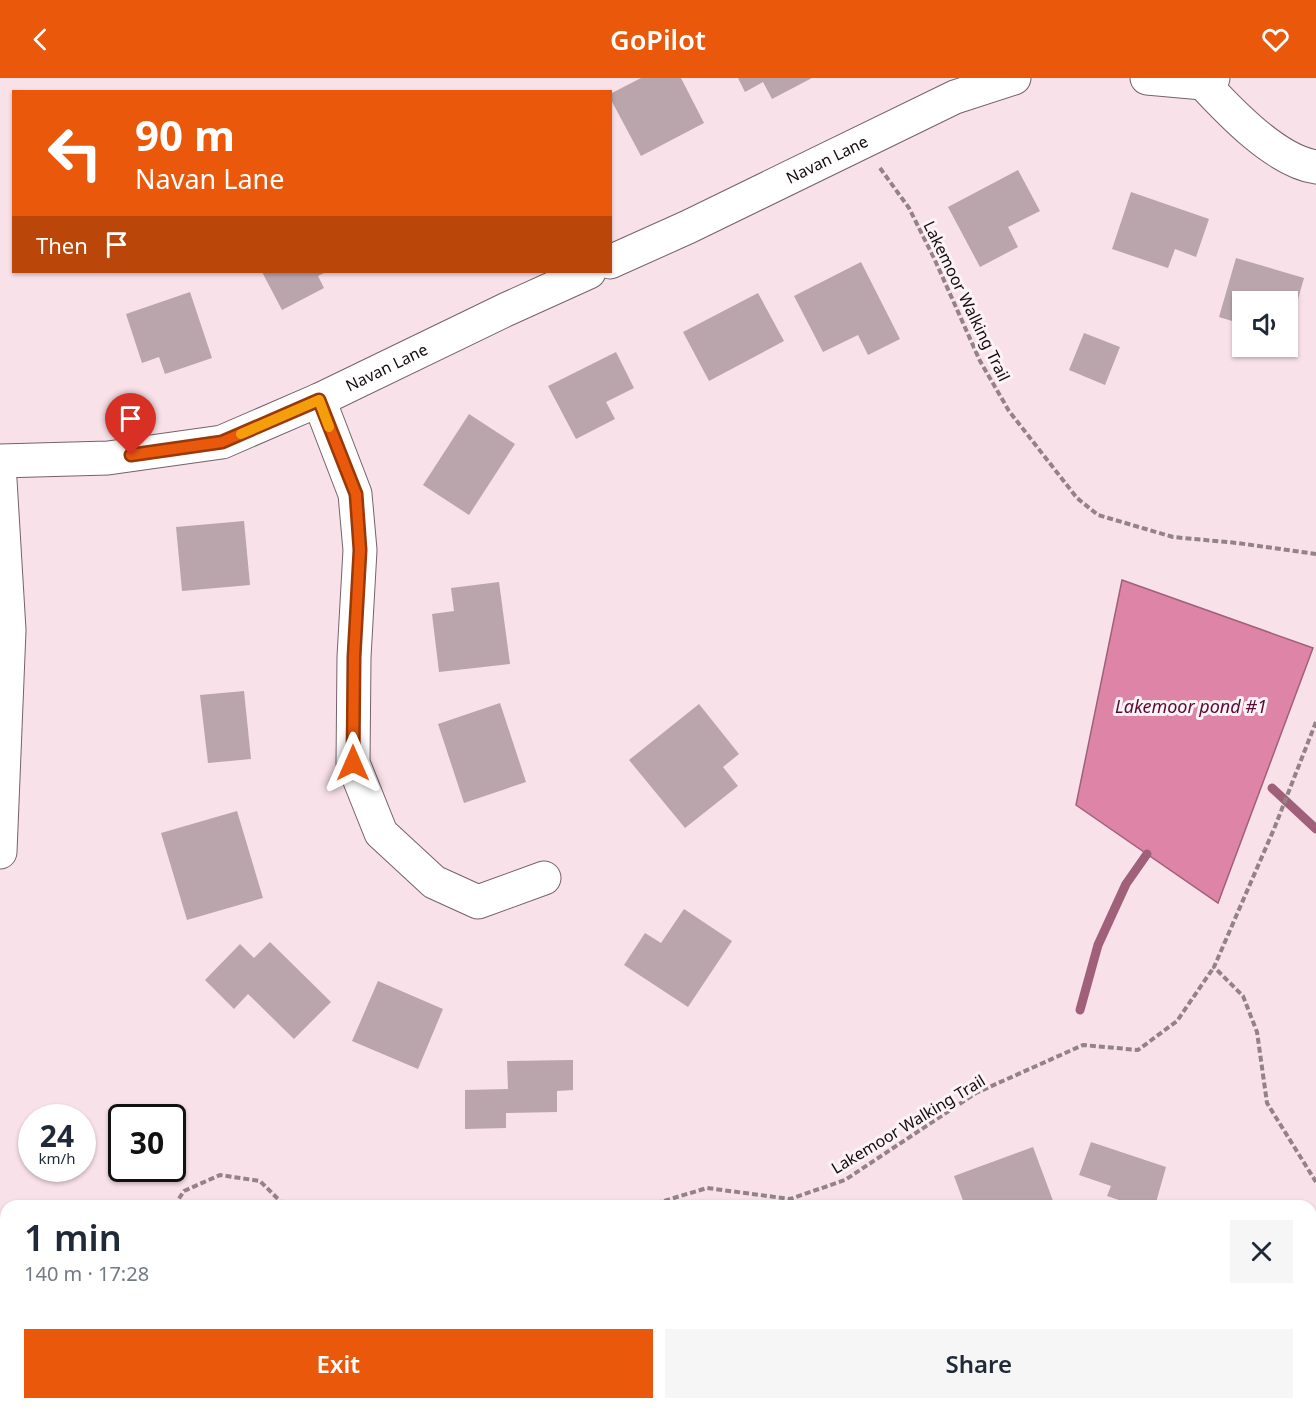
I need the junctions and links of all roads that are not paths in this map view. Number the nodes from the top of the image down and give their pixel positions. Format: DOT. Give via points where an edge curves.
graph roads {
  1 [pos="1014,78"];
  2 [pos="1147,78"];
  3 [pos="1208,81"];
  4 [pos="1316,167"];
  5 [pos="612,261"];
  6 [pos="587,273"];
  7 [pos="319,400"];
  8 [pos="0,461"];
  9 [pos="0,480"];
  10 [pos="0,852"];
  11 [pos="544,878"];
  1 -- 5 [label="street, Navan Lane" via="955,97"];
  2 -- 3 [label="street"];
  3 -- 4 [label="street" via="1238,120 1284,154"];
  6 -- 7 [label="street, Navan Lane"];
  7 -- 8 [label="street, Navan Lane" via="222,442 108,458"];
  7 -- 11 [label="street" via="356,494 360,550 353,763 381,833 434,882 478,903"];
  9 -- 10 [label="street" via="9,630"];
}
